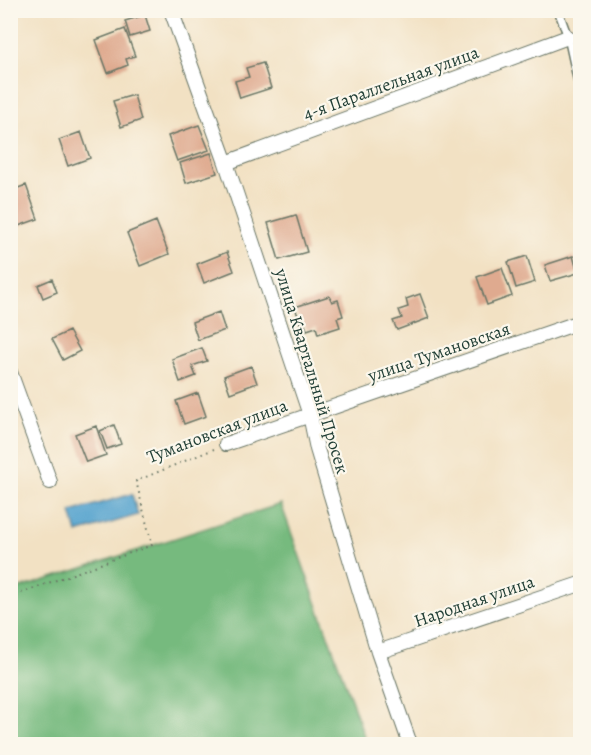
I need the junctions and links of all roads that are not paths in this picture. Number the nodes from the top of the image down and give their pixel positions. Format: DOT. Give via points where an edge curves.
graph roads {
  1 [pos="171,10"];
  2 [pos="558,10"];
  3 [pos="568,37"];
  4 [pos="580,92"];
  5 [pos="226,163"];
  6 [pos="580,322"];
  7 [pos="10,372"];
  8 [pos="310,416"];
  9 [pos="226,444"];
  10 [pos="50,482"];
  11 [pos="580,584"];
  12 [pos="378,652"];
  13 [pos="410,744"];
  1 -- 5 [label="street, улица Квартальный Просек"];
  2 -- 3 [label="lane"];
  3 -- 4 [label="lane"];
  3 -- 5 [label="street, 4-я Параллельная улица"];
  5 -- 8 [label="street, улица Квартальный Просек"];
  6 -- 8 [label="street, улица Тумановская"];
  7 -- 10 [label="street"];
  8 -- 9 [label="street, Тумановская улица"];
  8 -- 12 [label="street, улица Квартальный Просек"];
  11 -- 12 [label="street, Народная улица"];
  12 -- 13 [label="street, улица Квартальный Просек"];
}
